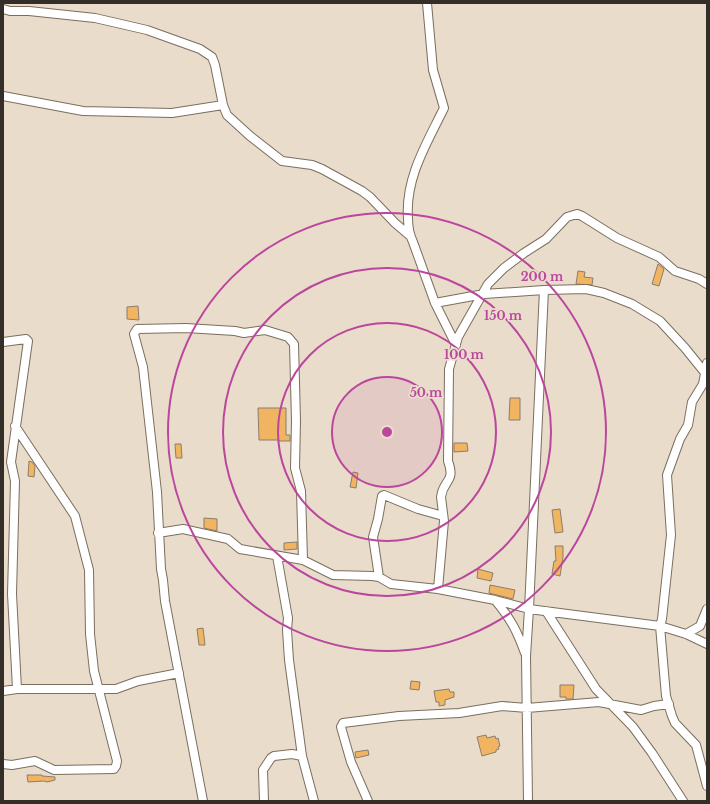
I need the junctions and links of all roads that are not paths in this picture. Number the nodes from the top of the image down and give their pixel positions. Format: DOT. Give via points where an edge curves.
graph roads {
  1 [pos="428,3"];
  2 [pos="3,9"];
  3 [pos="3,96"];
  4 [pos="223,106"];
  5 [pos="411,238"];
  6 [pos="707,284"];
  7 [pos="544,290"];
  8 [pos="484,294"];
  9 [pos="435,303"];
  10 [pos="3,342"];
  11 [pos="456,345"];
  12 [pos="707,363"];
  13 [pos="706,374"];
  14 [pos="15,426"];
  15 [pos="443,516"];
  16 [pos="158,533"];
  17 [pos="277,556"];
  18 [pos="303,560"];
  19 [pos="379,577"];
  20 [pos="438,588"];
  21 [pos="496,600"];
  22 [pos="529,609"];
  23 [pos="707,609"];
  24 [pos="546,611"];
  25 [pos="660,626"];
  26 [pos="686,634"];
  27 [pos="707,644"];
  28 [pos="526,656"];
  29 [pos="179,673"];
  30 [pos="17,689"];
  31 [pos="99,690"];
  32 [pos="3,692"];
  33 [pos="669,704"];
  34 [pos="611,705"];
  35 [pos="527,708"];
  36 [pos="302,756"];
  37 [pos="3,764"];
  38 [pos="707,786"];
  39 [pos="203,801"];
  40 [pos="264,801"];
  41 [pos="314,801"];
  42 [pos="368,801"];
  43 [pos="528,801"];
  44 [pos="683,801"];
  1 -- 5 [label="street" via="433,70 444,108 415,168 409,188 407,208"];
  2 -- 4 [label="street" via="95,18 147,30 200,49 212,57"];
  3 -- 4 [label="street" via="83,110 172,113"];
  4 -- 5 [label="street" via="227,115 244,131 282,161 322,168 370,197"];
  5 -- 9 [label="street"];
  6 -- 8 [label="street" via="676,272 659,257 618,238 577,214 568,217 546,239 504,268 488,284"];
  7 -- 8 [label="street"];
  7 -- 13 [label="street" via="586,290 604,293 632,304 660,321"];
  7 -- 22 [label="street"];
  8 -- 9 [label="street"];
  8 -- 11 [label="street" via="472,311"];
  9 -- 11 [label="street"];
  10 -- 14 [label="street" via="26,339 28,341"];
  11 -- 15 [label="street" via="449,369 448,461 451,475 442,493"];
  12 -- 13 [label="street"];
  13 -- 25 [label="street" via="702,387 690,405 688,425 667,475 671,535"];
  14 -- 30 [label="street" via="11,462 15,481 12,594"];
  14 -- 31 [label="street" via="75,516 89,570 90,634"];
  15 -- 19 [label="street" via="382,496 373,537"];
  15 -- 20 [label="street"];
  16 -- 17 [label="street" via="186,530 228,540 240,549"];
  16 -- 18 [label="street" via="157,492 143,367 134,334 136,329 179,328 244,333 269,331 288,337 294,344 295,468 301,491"];
  16 -- 29 [label="street" via="165,601"];
  17 -- 18 [label="street"];
  17 -- 36 [label="street" via="288,618 289,660"];
  18 -- 19 [label="street" via="333,575"];
  19 -- 20 [label="street" via="391,584"];
  20 -- 21 [label="street"];
  21 -- 22 [label="street"];
  21 -- 28 [label="street" via="509,617"];
  22 -- 24 [label="street"];
  22 -- 28 [label="street"];
  23 -- 26 [label="street" via="700,626"];
  24 -- 25 [label="street"];
  24 -- 34 [label="street" via="596,689"];
  25 -- 26 [label="street"];
  25 -- 33 [label="street" via="666,696"];
  26 -- 27 [label="street"];
  28 -- 35 [label="street"];
  29 -- 31 [label="street" via="138,681 121,688"];
  29 -- 39 [label="street"];
  30 -- 31 [label="street"];
  30 -- 32 [label="street"];
  31 -- 37 [label="street" via="117,761 114,769 54,770 35,761"];
  33 -- 34 [label="street" via="642,710"];
  33 -- 38 [label="street" via="675,723 696,745"];
  34 -- 35 [label="street" via="594,702"];
  34 -- 44 [label="street" via="633,727"];
  35 -- 42 [label="street" via="496,706 459,714 399,716 342,723 351,762"];
  35 -- 43 [label="street"];
  36 -- 40 [label="street" via="292,754 271,758 263,770"];
  36 -- 41 [label="street"];
}
